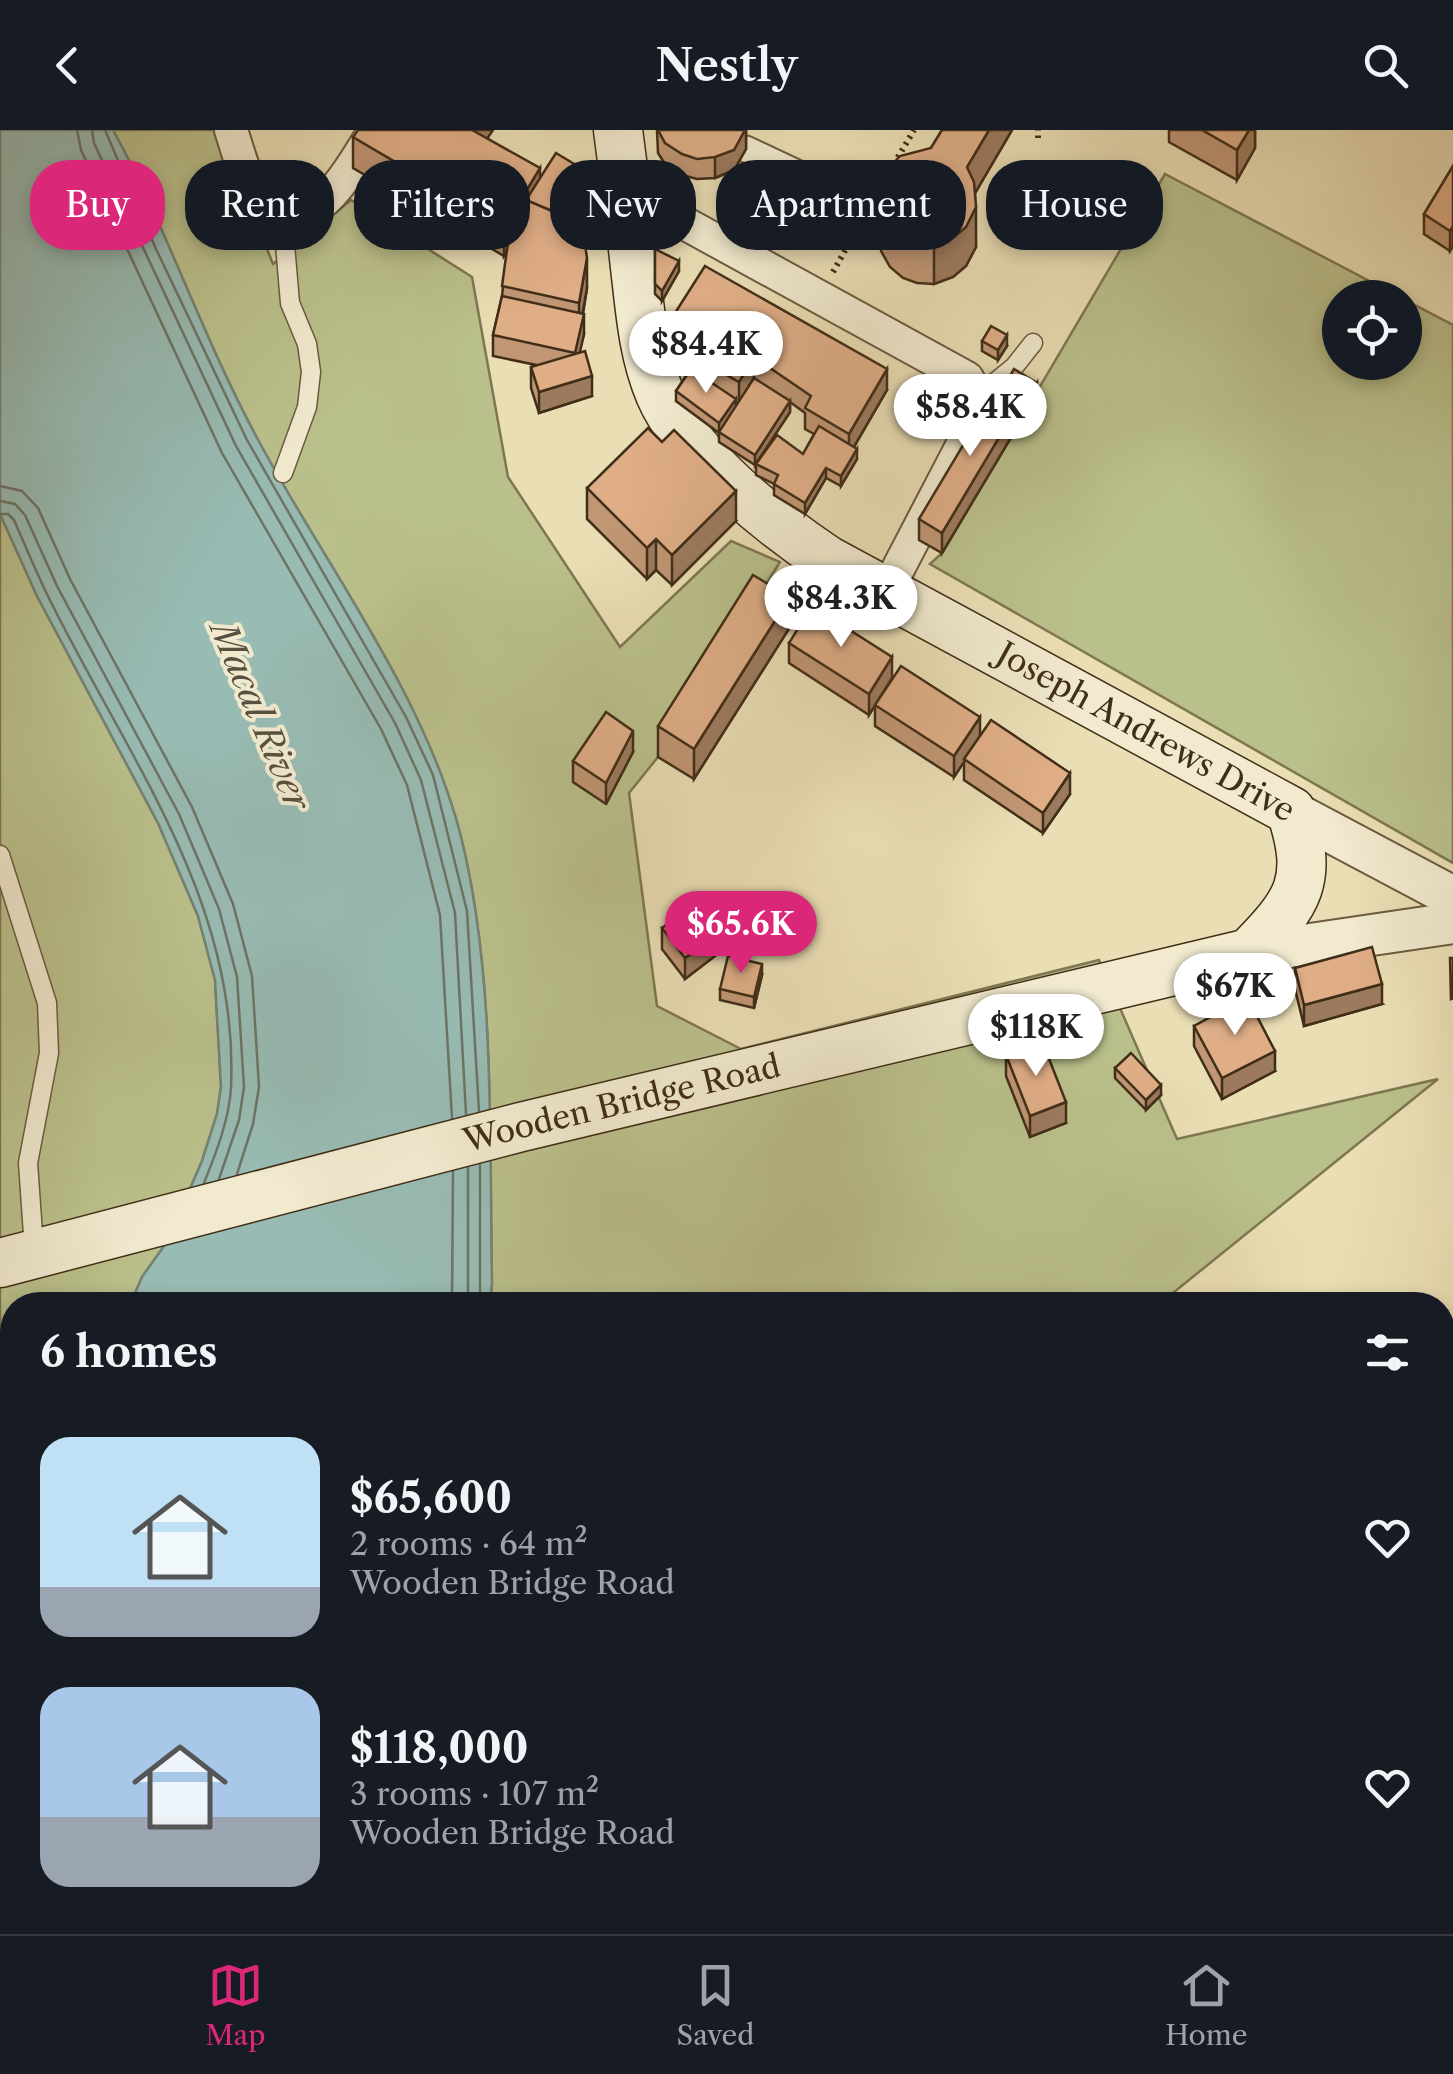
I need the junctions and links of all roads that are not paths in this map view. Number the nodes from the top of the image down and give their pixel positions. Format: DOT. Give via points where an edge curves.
graph roads {
  1 [pos="231,130"];
  2 [pos="375,130"];
  3 [pos="618,130"];
  4 [pos="746,149"];
  5 [pos="242,160"];
  6 [pos="622,160"];
  7 [pos="769,160"];
  8 [pos="334,190"];
  9 [pos="696,229"];
  10 [pos="286,250"];
  11 [pos="633,250"];
  12 [pos="1033,343"];
  13 [pos="977,397"];
  14 [pos="283,473"];
  15 [pos="887,590"];
  16 [pos="1291,811"];
  17 [pos="0,856"];
  18 [pos="1453,897"];
  19 [pos="1453,923"];
  20 [pos="1250,953"];
  21 [pos="19,1258"];
  1 -- 5 [label="street"];
  2 -- 8 [label="street"];
  3 -- 6 [label="main road, Joseph Andrews Drive"];
  4 -- 7 [label="street"];
  9 -- 13 [label="street" via="942,361 967,378"];
  10 -- 14 [label="lane" via="290,303 310,372 307,407"];
  11 -- 15 [label="main road, Joseph Andrews Drive" via="650,364 662,397 701,453 791,536"];
  12 -- 13 [label="lane"];
  13 -- 15 [label="street" via="974,423"];
  15 -- 16 [label="main road, Joseph Andrews Drive"];
  16 -- 18 [label="street, Joseph Andrews Drive"];
  16 -- 20 [label="main road" via="1304,865 1298,890"];
  17 -- 21 [label="lane" via="47,1003 49,1053 28,1162 32,1234"];
  19 -- 20 [label="street"];
  20 -- 21 [label="main road, Wooden Bridge Road" via="521,1127"];
}
